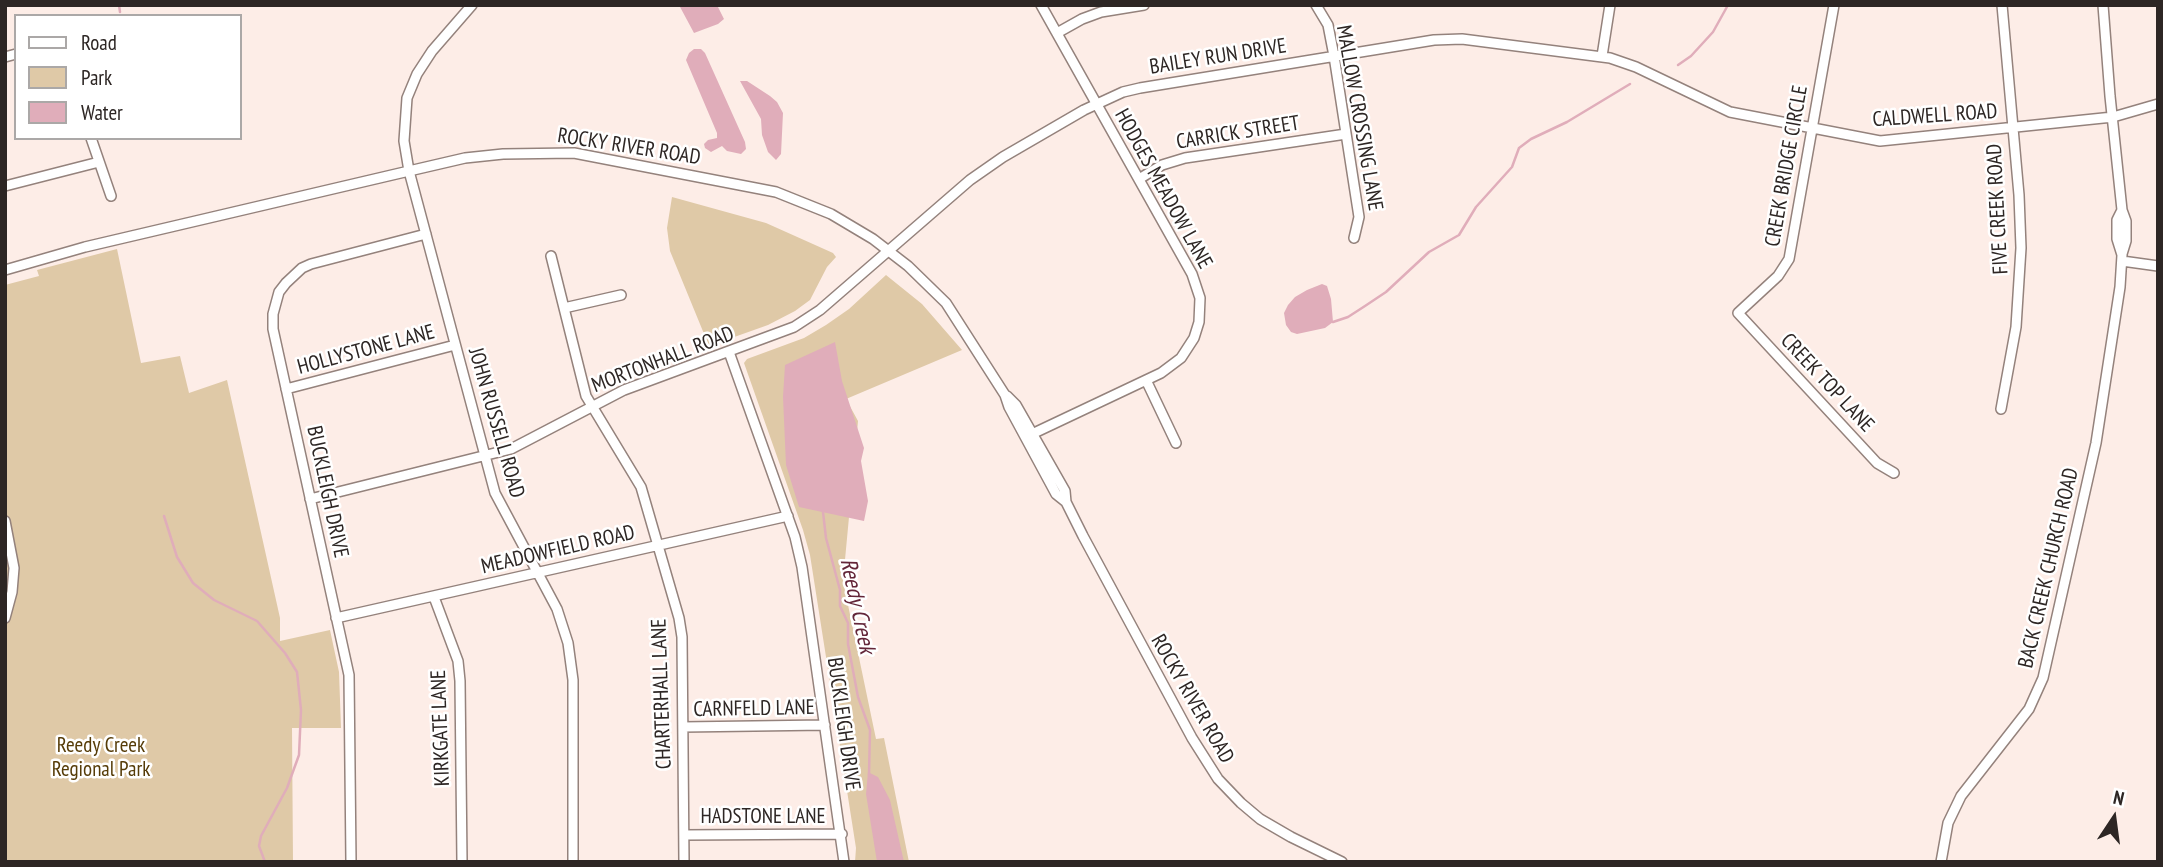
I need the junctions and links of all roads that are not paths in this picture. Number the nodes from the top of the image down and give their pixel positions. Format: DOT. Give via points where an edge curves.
graph roads {
  1 [pos="472,5"];
  2 [pos="1041,5"];
  3 [pos="1144,5"];
  4 [pos="1316,5"];
  5 [pos="1611,5"];
  6 [pos="1834,5"];
  7 [pos="2002,5"];
  8 [pos="2103,5"];
  9 [pos="1057,33"];
  10 [pos="1334,56"];
  11 [pos="1602,56"];
  12 [pos="1097,104"];
  13 [pos="2158,104"];
  14 [pos="2113,117"];
  15 [pos="2012,128"];
  16 [pos="1812,129"];
  17 [pos="1346,134"];
  18 [pos="92,140"];
  19 [pos="99,162"];
  20 [pos="410,171"];
  21 [pos="1139,179"];
  22 [pos="5,186"];
  23 [pos="111,196"];
  24 [pos="426,234"];
  25 [pos="1354,238"];
  26 [pos="888,250"];
  27 [pos="551,256"];
  28 [pos="2122,258"];
  29 [pos="2158,266"];
  30 [pos="5,270"];
  31 [pos="621,295"];
  32 [pos="564,308"];
  33 [pos="1738,313"];
  34 [pos="455,345"];
  35 [pos="729,352"];
  36 [pos="1146,380"];
  37 [pos="286,389"];
  38 [pos="1005,395"];
  39 [pos="591,406"];
  40 [pos="2001,409"];
  41 [pos="1032,434"];
  42 [pos="1176,443"];
  43 [pos="485,456"];
  44 [pos="1894,474"];
  45 [pos="310,499"];
  46 [pos="1066,502"];
  47 [pos="788,516"];
  48 [pos="5,521"];
  49 [pos="657,545"];
  50 [pos="536,573"];
  51 [pos="434,597"];
  52 [pos="5,618"];
  53 [pos="336,618"];
  54 [pos="825,725"];
  55 [pos="682,727"];
  56 [pos="842,834"];
  57 [pos="684,835"];
  58 [pos="351,862"];
  59 [pos="461,862"];
  60 [pos="573,862"];
  61 [pos="684,862"];
  62 [pos="844,862"];
  63 [pos="1342,862"];
  64 [pos="1941,862"];
  1 -- 20 [label="street, JOHN RUSSELL ROAD" via="428,57 410,92 404,141"];
  2 -- 9 [label="street, HODGES MEADOW LANE"];
  3 -- 9 [label="street" via="1101,12"];
  4 -- 10 [label="street, MALLOW CROSSING LANE" via="1328,25"];
  5 -- 11 [label="street"];
  6 -- 16 [label="street, CREEK BRIDGE CIRCLE"];
  7 -- 15 [label="street, FIVE CREEK ROAD"];
  8 -- 14 [label="street, BACK CREEK CHURCH ROAD"];
  9 -- 12 [label="street, HODGES MEADOW LANE"];
  10 -- 11 [label="street, BAILEY RUN DRIVE" via="1462,39"];
  10 -- 12 [label="street, BAILEY RUN DRIVE" via="1140,88"];
  10 -- 17 [label="street, MALLOW CROSSING LANE"];
  11 -- 16 [label="street, CALDWELL ROAD" via="1636,67 1730,112"];
  12 -- 21 [label="street, HODGES MEADOW LANE"];
  12 -- 26 [label="street, BAILEY RUN DRIVE" via="970,180"];
  13 -- 14 [label="street, CALDWELL ROAD"];
  14 -- 15 [label="street, CALDWELL ROAD"];
  14 -- 28 [label="street, BACK CREEK CHURCH ROAD" via="2122,210 2117,239"];
  15 -- 16 [label="street, CALDWELL ROAD" via="1889,141"];
  15 -- 40 [label="street, FIVE CREEK ROAD" via="2020,274"];
  16 -- 33 [label="street, CREEK BRIDGE CIRCLE" via="1789,259 1778,276"];
  17 -- 21 [label="street, CARRICK STREET" via="1185,158"];
  17 -- 25 [label="street, MALLOW CROSSING LANE" via="1359,217"];
  18 -- 19 [label="street"];
  19 -- 22 [label="street"];
  19 -- 23 [label="street"];
  20 -- 24 [label="street, JOHN RUSSELL ROAD"];
  20 -- 26 [label="street, ROCKY RIVER ROAD" via="465,158 526,152 598,156 776,192 831,214"];
  20 -- 30 [label="street, ROCKY RIVER ROAD"];
  21 -- 36 [label="street, HODGES MEADOW LANE" via="1192,274 1200,298 1194,338 1181,358"];
  24 -- 34 [label="street, JOHN RUSSELL ROAD"];
  24 -- 37 [label="street, BUCKLEIGH DRIVE" via="311,264 286,283 276,303 273,329"];
  26 -- 35 [label="street, MORTONHALL ROAD" via="794,327"];
  26 -- 38 [label="street, ROCKY RIVER ROAD" via="946,303"];
  27 -- 32 [label="street, CHARTERHALL LANE"];
  28 -- 29 [label="street"];
  28 -- 64 [label="street, BACK CREEK CHURCH ROAD" via="2096,443 2043,678 2029,709 1961,796 1948,823"];
  31 -- 32 [label="street"];
  32 -- 39 [label="street, CHARTERHALL LANE"];
  33 -- 44 [label="street, CREEK TOP LANE" via="1877,463"];
  34 -- 37 [label="street, HOLLYSTONE LANE"];
  34 -- 43 [label="street, JOHN RUSSELL ROAD"];
  35 -- 39 [label="street, MORTONHALL ROAD"];
  35 -- 47 [label="street, BUCKLEIGH DRIVE"];
  36 -- 41 [label="street, HODGES MEADOW LANE"];
  36 -- 42 [label="street"];
  37 -- 45 [label="street, BUCKLEIGH DRIVE"];
  38 -- 41 [label="street, ROCKY RIVER ROAD"];
  38 -- 46 [label="street, ROCKY RIVER ROAD" via="1056,494"];
  39 -- 43 [label="street, MORTONHALL ROAD" via="531,440"];
  39 -- 49 [label="street, CHARTERHALL LANE" via="641,486"];
  41 -- 46 [label="street, ROCKY RIVER ROAD" via="1065,491"];
  43 -- 45 [label="street, MORTONHALL ROAD"];
  43 -- 50 [label="street, JOHN RUSSELL ROAD" via="499,503"];
  45 -- 53 [label="street, BUCKLEIGH DRIVE"];
  46 -- 63 [label="street, ROCKY RIVER ROAD" via="1159,680 1218,779 1260,819"];
  47 -- 49 [label="street, MEADOWFIELD ROAD"];
  47 -- 54 [label="street, BUCKLEIGH DRIVE" via="802,567"];
  48 -- 52 [label="street" via="14,568"];
  49 -- 50 [label="street, MEADOWFIELD ROAD"];
  49 -- 55 [label="street, CHARTERHALL LANE" via="682,637"];
  50 -- 51 [label="street, MEADOWFIELD ROAD"];
  50 -- 60 [label="street, JOHN RUSSELL ROAD" via="557,609 573,680"];
  51 -- 53 [label="street, MEADOWFIELD ROAD"];
  51 -- 59 [label="street, KIRKGATE LANE" via="458,661"];
  53 -- 58 [label="street, BUCKLEIGH DRIVE" via="349,675"];
  54 -- 55 [label="street, CARNFELD LANE"];
  54 -- 56 [label="street, BUCKLEIGH DRIVE"];
  55 -- 57 [label="street, CHARTERHALL LANE"];
  56 -- 57 [label="street, HADSTONE LANE"];
  56 -- 62 [label="street, BUCKLEIGH DRIVE"];
  57 -- 61 [label="street, CHARTERHALL LANE"];
}
